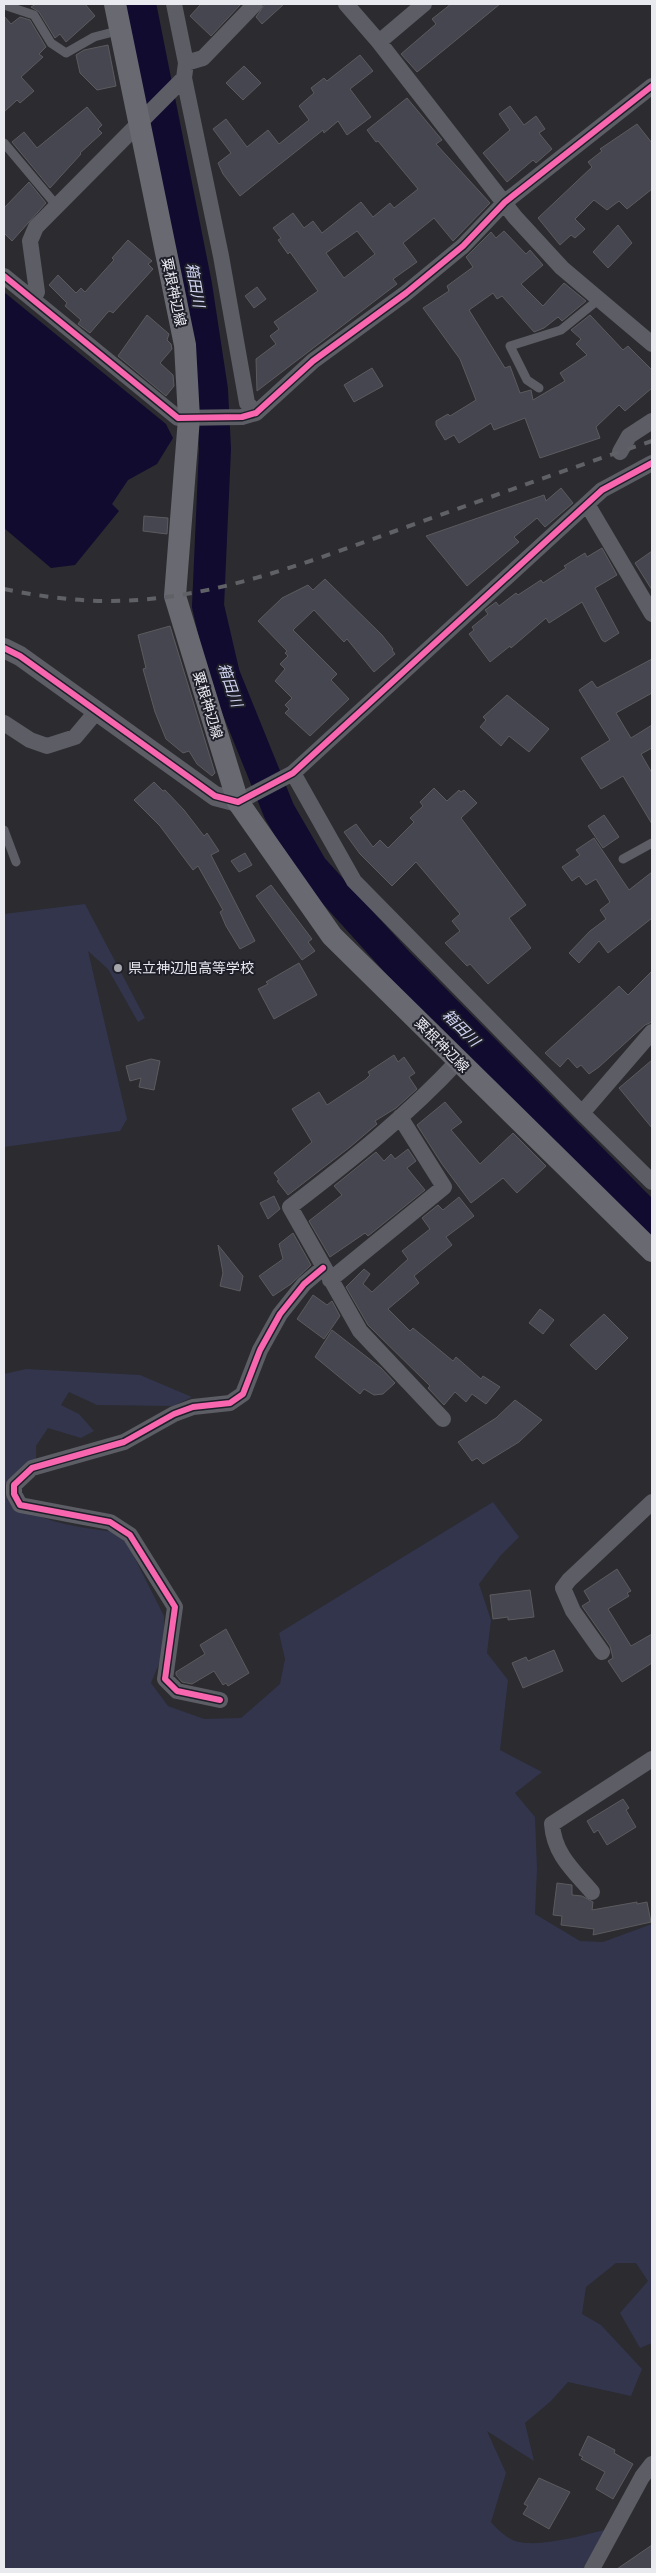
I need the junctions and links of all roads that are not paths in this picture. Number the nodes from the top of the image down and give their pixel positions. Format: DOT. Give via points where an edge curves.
graph roads {
  1 [pos="115,4"];
  2 [pos="174,4"];
  3 [pos="255,4"];
  4 [pos="346,4"];
  5 [pos="424,4"];
  6 [pos="4,6"];
  7 [pos="121,30"];
  8 [pos="379,42"];
  9 [pos="185,70"];
  10 [pos="652,86"];
  11 [pos="140,124"];
  12 [pos="4,143"];
  13 [pos="506,202"];
  14 [pos="57,206"];
  15 [pos="4,276"];
  16 [pos="33,299"];
  17 [pos="598,300"];
  18 [pos="652,344"];
  19 [pos="539,388"];
  20 [pos="249,415"];
  21 [pos="191,418"];
  22 [pos="652,421"];
  23 [pos="620,452"];
  24 [pos="652,463"];
  25 [pos="587,504"];
  26 [pos="652,614"];
  27 [pos="4,648"];
  28 [pos="96,712"];
  29 [pos="4,723"];
  30 [pos="290,775"];
  31 [pos="241,801"];
  32 [pos="4,830"];
  33 [pos="652,842"];
  34 [pos="623,860"];
  35 [pos="16,862"];
  36 [pos="652,1032"];
  37 [pos="458,1060"];
  38 [pos="582,1113"];
  39 [pos="400,1117"];
  40 [pos="652,1182"];
  41 [pos="652,1251"];
  42 [pos="327,1274"];
  43 [pos="443,1419"];
  44 [pos="652,1502"];
  45 [pos="602,1652"];
  46 [pos="220,1700"];
  47 [pos="652,1759"];
  48 [pos="592,1892"];
  49 [pos="652,2464"];
  50 [pos="592,2569"];
  1 -- 7 [label="main road, 粟根神辺線"];
  2 -- 9 [label="street"];
  3 -- 9 [label="street" via="203,58"];
  4 -- 8 [label="street"];
  5 -- 8 [label="street"];
  6 -- 7 [label="lane" via="34,15 52,43 66,52 94,36"];
  7 -- 11 [label="main road, 粟根神辺線"];
  8 -- 13 [label="street"];
  9 -- 11 [label="street"];
  9 -- 20 [label="street"];
  10 -- 13 [label="street"];
  11 -- 14 [label="street"];
  11 -- 21 [label="main road, 粟根神辺線" via="185,345"];
  12 -- 14 [label="lane"];
  13 -- 17 [label="street" via="515,217 562,268"];
  13 -- 20 [label="street" via="463,246 406,293 313,361"];
  14 -- 16 [label="street" via="36,227 30,241 37,292"];
  15 -- 16 [label="street"];
  16 -- 21 [label="street" via="178,418"];
  17 -- 18 [label="street"];
  17 -- 19 [label="lane" via="561,330 510,346 527,380"];
  20 -- 21 [label="street"];
  21 -- 31 [label="main road, 粟根神辺線" via="174,596"];
  22 -- 23 [label="street" via="628,436"];
  24 -- 25 [label="street" via="602,490"];
  25 -- 26 [label="street"];
  25 -- 30 [label="street"];
  27 -- 28 [label="street" via="20,656"];
  28 -- 29 [label="street" via="74,737 47,746 30,740"];
  28 -- 31 [label="street" via="215,796"];
  30 -- 31 [label="street"];
  30 -- 38 [label="street" via="354,881"];
  31 -- 37 [label="main road, 粟根神辺線" via="332,936"];
  32 -- 35 [label="lane"];
  33 -- 34 [label="lane"];
  36 -- 38 [label="street"];
  37 -- 39 [label="street" via="432,1090"];
  37 -- 41 [label="main road, 粟根神辺線"];
  38 -- 40 [label="street"];
  39 -- 42 [label="street" via="290,1207"];
  39 -- 42 [label="street" via="444,1187"];
  42 -- 43 [label="street" via="360,1331"];
  42 -- 46 [label="street" via="304,1284 280,1314 260,1350 243,1394 230,1403 193,1407 174,1414 124,1442 32,1468 14,1485 14,1494 20,1505 110,1522 130,1535 175,1608 165,1679 177,1691"];
  44 -- 45 [label="street" via="563,1588 573,1611"];
  47 -- 48 [label="street" via="552,1824 554,1840 567,1864"];
  49 -- 50 [label="street"];
}
